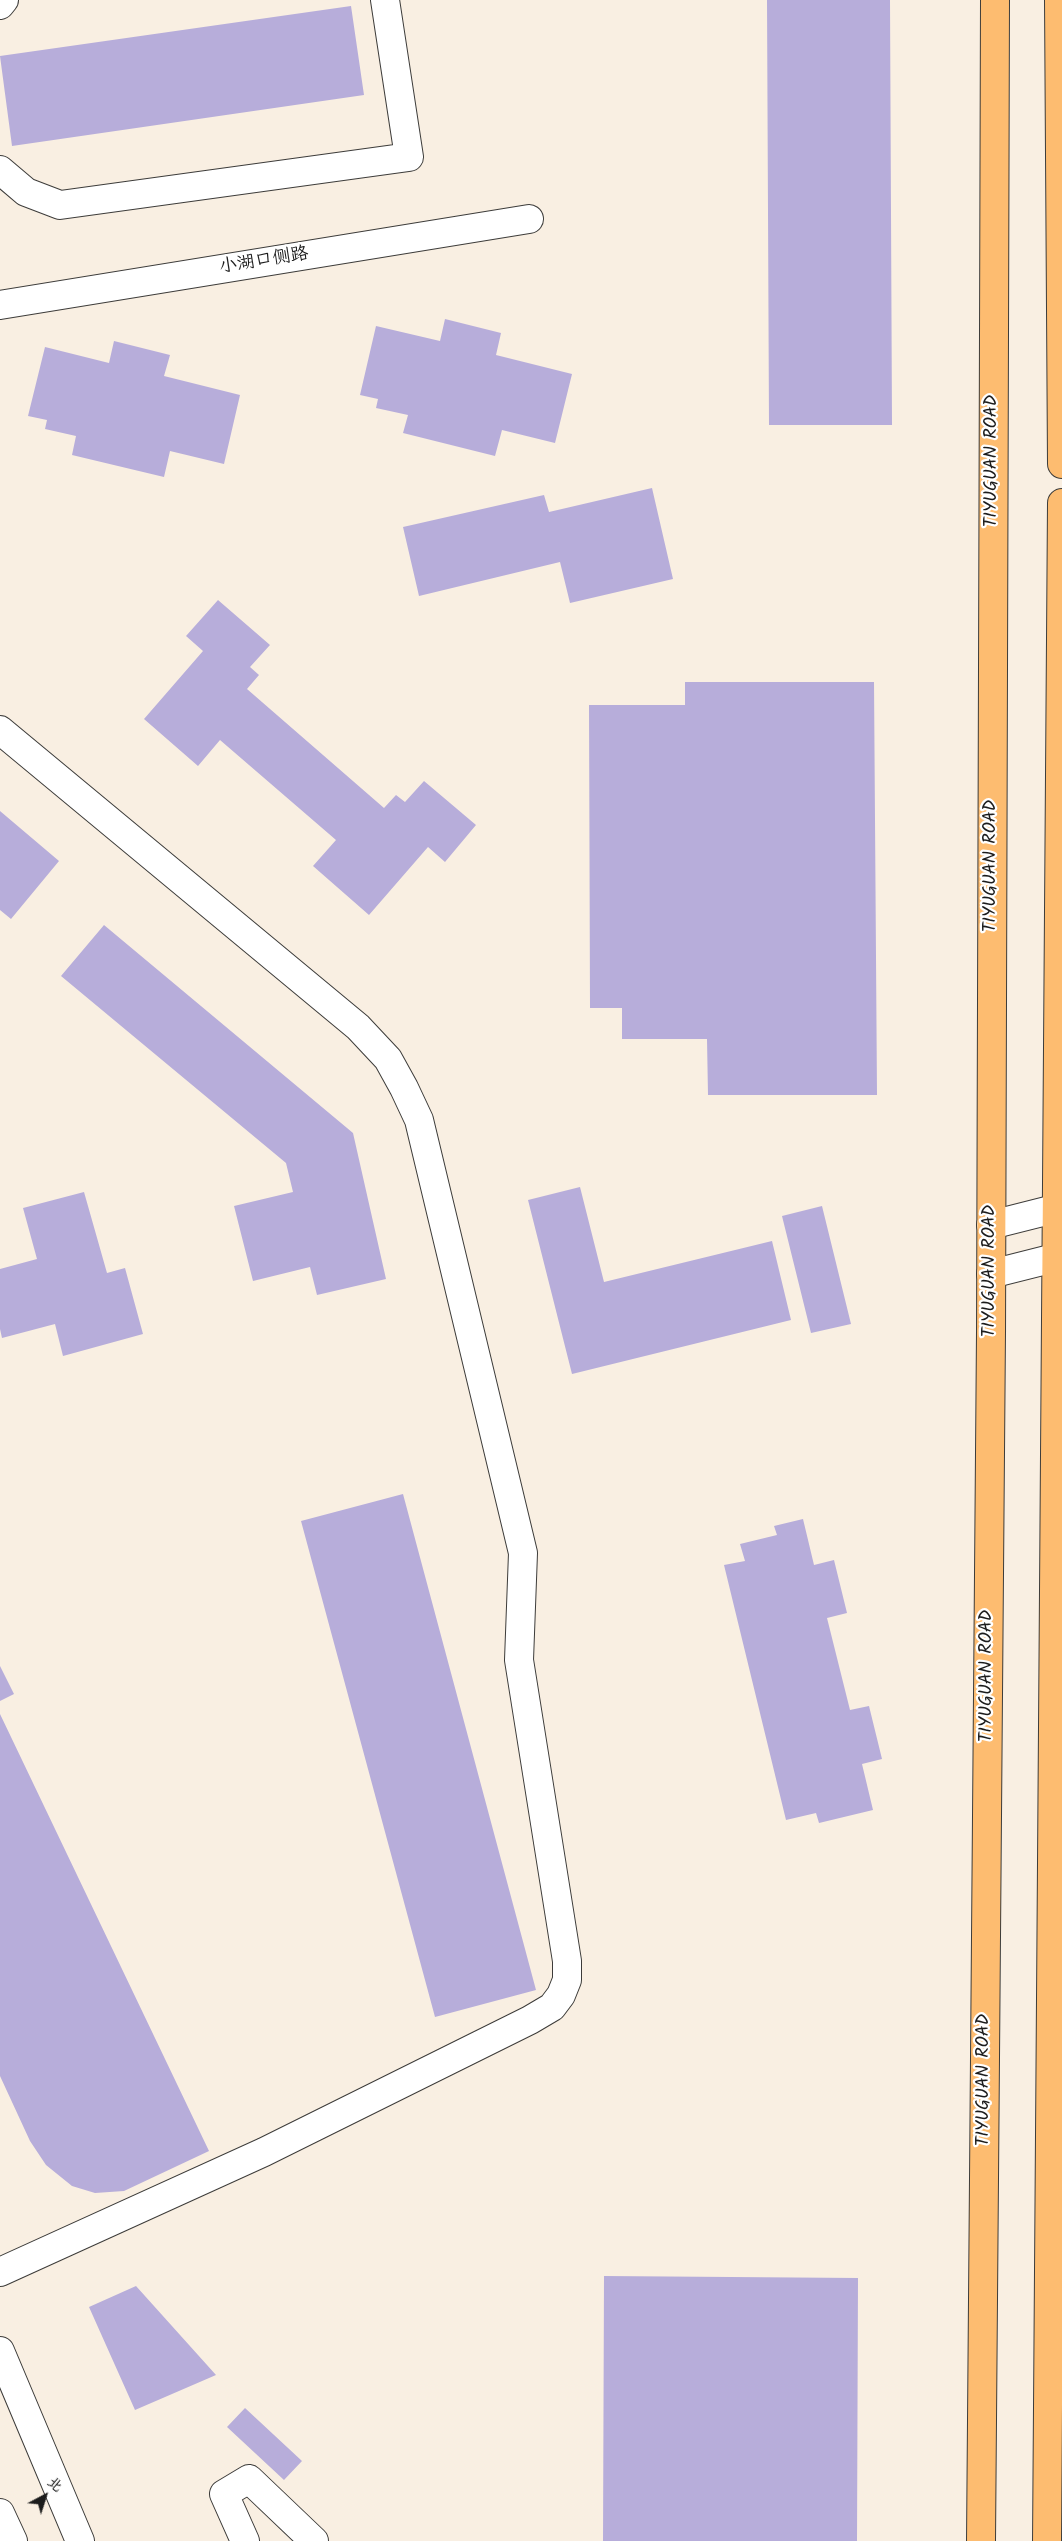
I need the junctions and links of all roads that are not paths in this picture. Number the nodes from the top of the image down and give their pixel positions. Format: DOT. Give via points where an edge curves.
graph roads {
  1 [pos="4,0"];
  2 [pos="385,0"];
  3 [pos="995,0"];
  4 [pos="1059,0"];
  5 [pos="0,5"];
  6 [pos="0,170"];
  7 [pos="529,219"];
  8 [pos="0,305"];
  9 [pos="1062,464"];
  10 [pos="1062,503"];
  11 [pos="0,730"];
  12 [pos="1060,985"];
  13 [pos="1060,1207"];
  14 [pos="991,1225"];
  15 [pos="1060,1257"];
  16 [pos="991,1274"];
  17 [pos="1059,1397"];
  18 [pos="0,2272"];
  19 [pos="0,2351"];
  20 [pos="0,2513"];
  21 [pos="13,2541"];
  22 [pos="80,2541"];
  23 [pos="245,2541"];
  24 [pos="314,2541"];
  25 [pos="981,2541"];
  26 [pos="1047,2541"];
  1 -- 5 [label="street"];
  2 -- 6 [label="street" via="409,157 60,205 26,192"];
  3 -- 14 [label="main road, TIYUGUAN ROAD"];
  4 -- 9 [label="main road"];
  7 -- 8 [label="street, 小湖口侧路"];
  10 -- 12 [label="main road"];
  11 -- 18 [label="street" via="358,1027 388,1059 419,1120 523,1553 519,1660 567,1980 552,2007 530,2020 264,2152"];
  12 -- 13 [label="main road"];
  13 -- 14 [label="street"];
  13 -- 15 [label="main road"];
  14 -- 16 [label="main road, TIYUGUAN ROAD"];
  15 -- 16 [label="street"];
  15 -- 17 [label="main road"];
  16 -- 25 [label="main road, TIYUGUAN ROAD"];
  17 -- 26 [label="main road"];
  19 -- 22 [label="street"];
  20 -- 21 [label="street"];
  23 -- 24 [label="street" via="224,2494 249,2479"];
}
